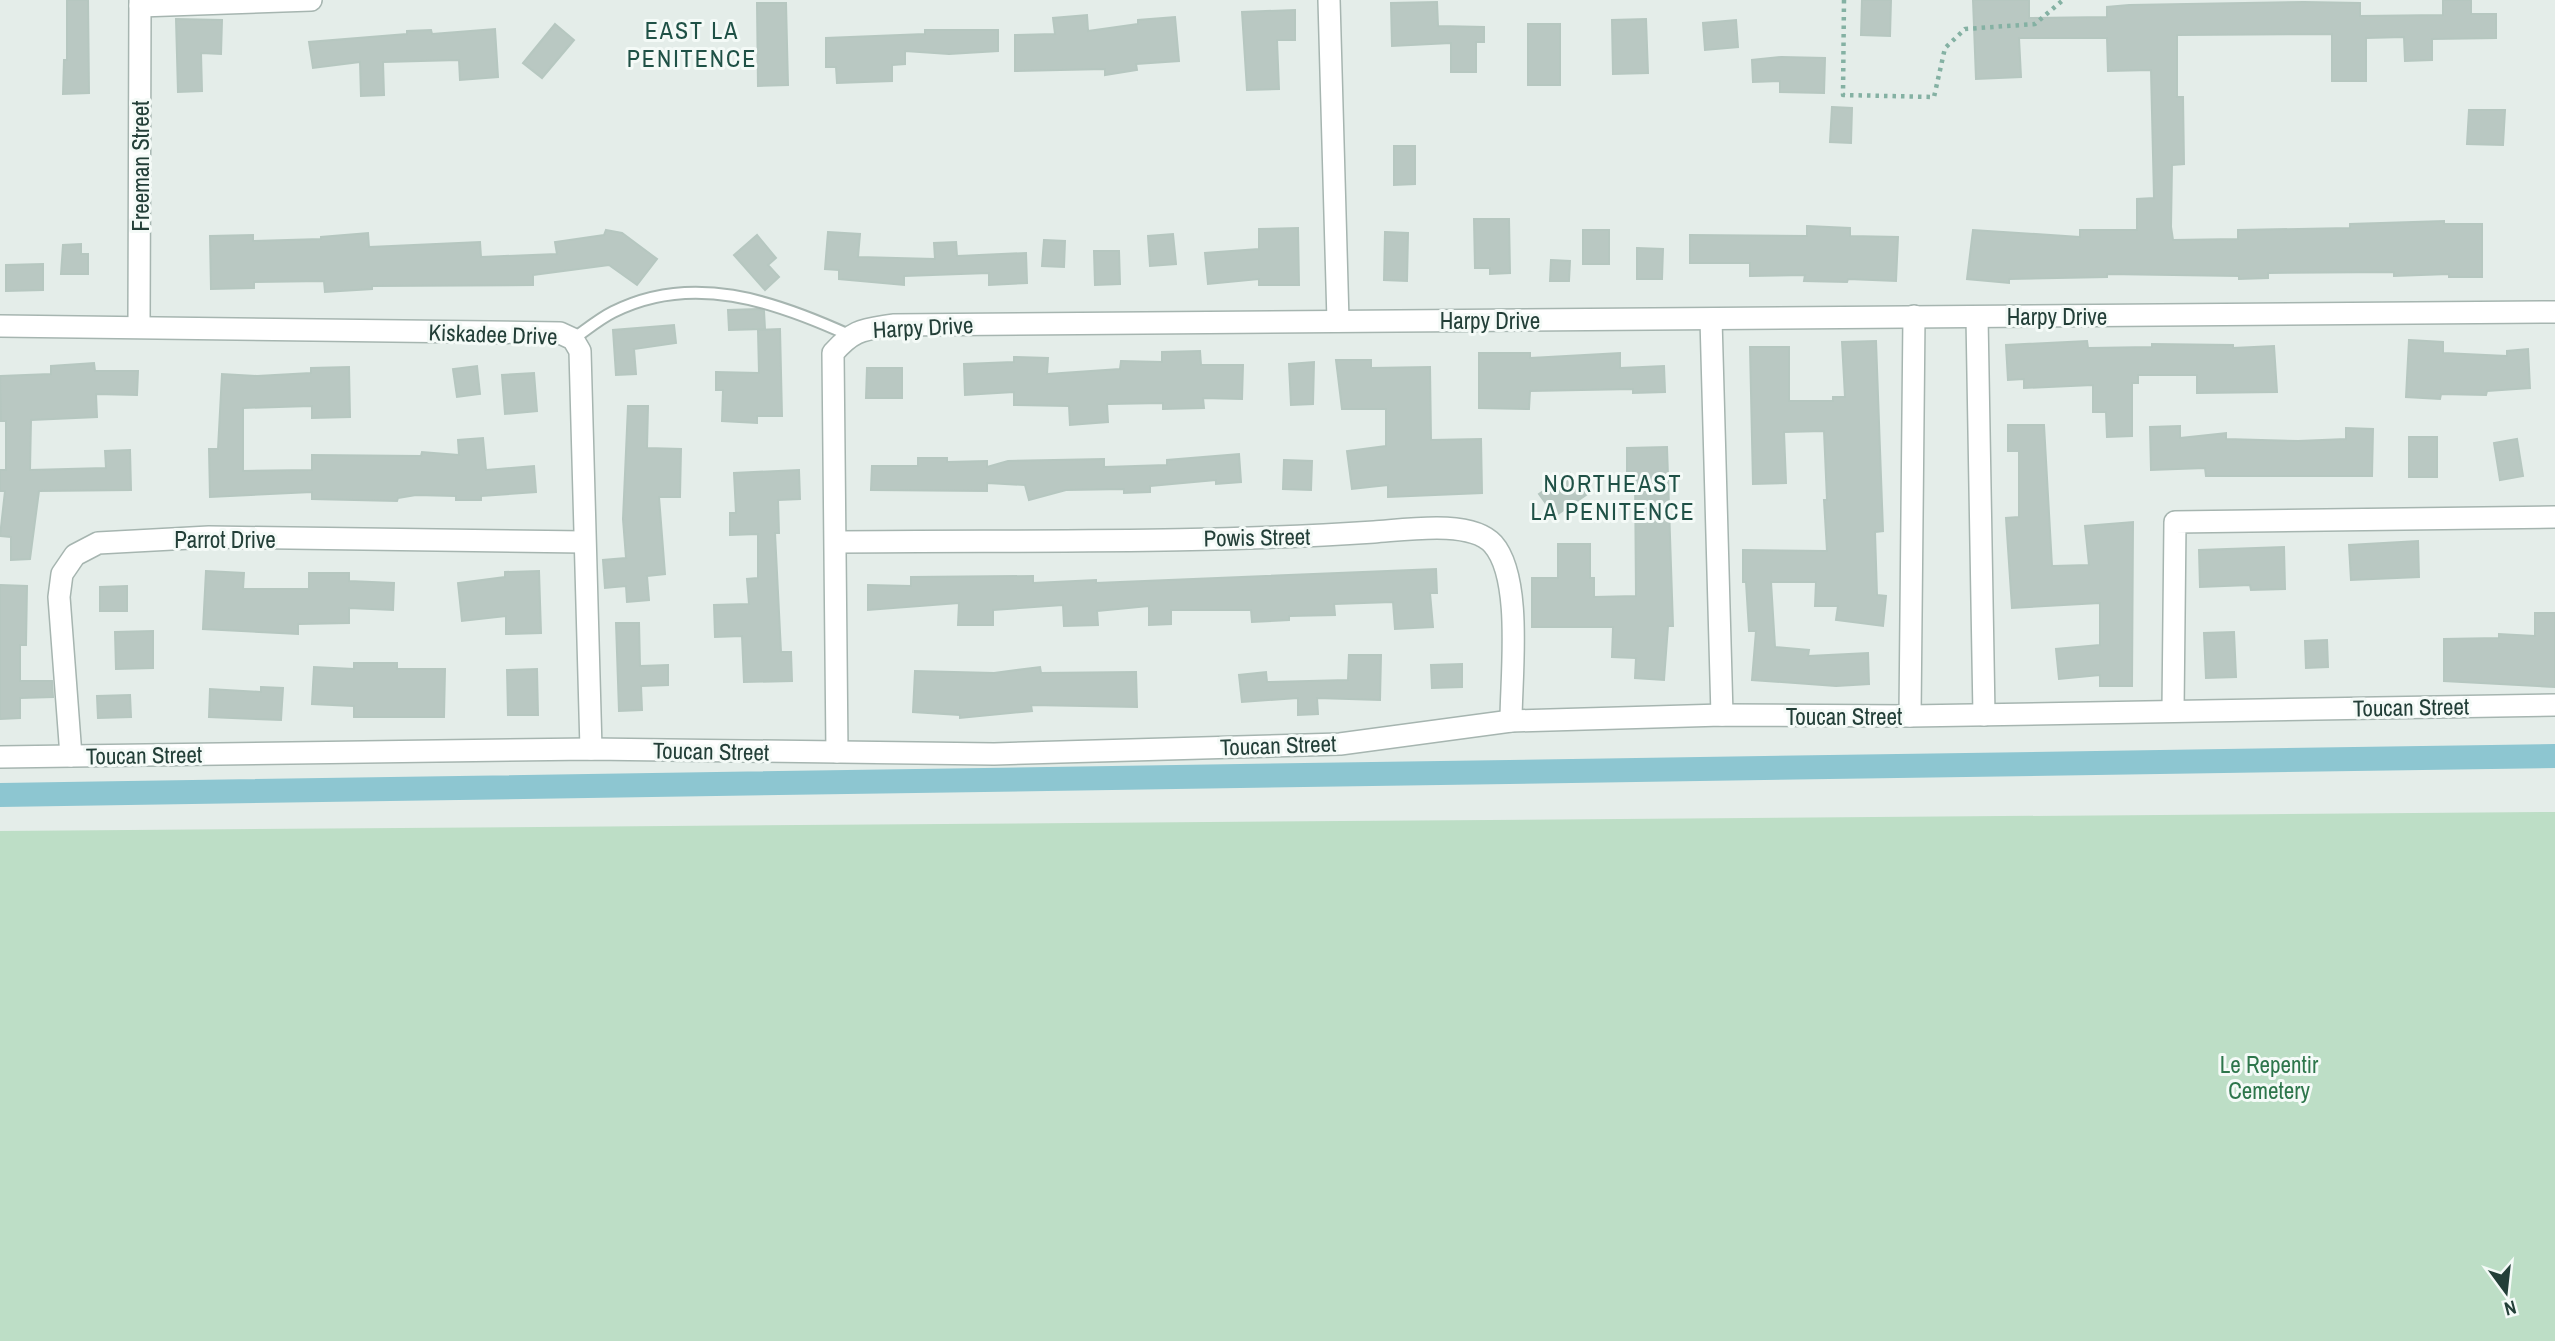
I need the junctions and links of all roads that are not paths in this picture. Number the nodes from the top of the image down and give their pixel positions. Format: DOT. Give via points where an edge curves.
graph roads {
  1 [pos="311,0"];
  2 [pos="1329,0"];
  3 [pos="140,3"];
  4 [pos="2555,312"];
  5 [pos="1914,316"];
  6 [pos="1977,317"];
  7 [pos="1711,318"];
  8 [pos="1338,321"];
  9 [pos="0,326"];
  10 [pos="139,327"];
  11 [pos="849,335"];
  12 [pos="573,339"];
  13 [pos="2555,517"];
  14 [pos="584,542"];
  15 [pos="838,542"];
  16 [pos="2555,705"];
  17 [pos="2173,710"];
  18 [pos="1722,715"];
  19 [pos="1984,715"];
  20 [pos="1910,716"];
  21 [pos="1511,721"];
  22 [pos="591,750"];
  23 [pos="837,752"];
  24 [pos="71,756"];
  25 [pos="0,757"];
  1 -- 3 [label="street, Freeman Street"];
  2 -- 8 [label="street"];
  3 -- 10 [label="street, Freeman Street"];
  4 -- 6 [label="street, Harpy Drive"];
  5 -- 6 [label="street, Harpy Drive"];
  5 -- 7 [label="street, Harpy Drive"];
  5 -- 20 [label="street"];
  6 -- 19 [label="street"];
  7 -- 8 [label="street, Harpy Drive"];
  7 -- 18 [label="street"];
  8 -- 11 [label="street, Harpy Drive" via="893,324"];
  9 -- 10 [label="street, Kiskadee Drive"];
  10 -- 12 [label="street, Kiskadee Drive" via="560,333"];
  11 -- 12 [label="lane" via="798,312 730,293 698,291 613,312"];
  11 -- 15 [label="street, Harpy Drive" via="834,353"];
  12 -- 14 [label="street, Kiskadee Drive" via="580,351"];
  13 -- 17 [label="street" via="2175,522"];
  14 -- 22 [label="street, Kiskadee Drive"];
  14 -- 24 [label="street, Parrot Drive" via="209,537 98,543 75,555 62,574"];
  15 -- 21 [label="street, Powis Street" via="1296,537 1446,528 1473,533 1493,543 1509,587"];
  15 -- 23 [label="street, Harpy Drive"];
  16 -- 17 [label="street, Toucan Street"];
  17 -- 19 [label="street, Toucan Street"];
  18 -- 20 [label="street, Toucan Street"];
  18 -- 21 [label="street, Toucan Street"];
  19 -- 20 [label="street, Toucan Street"];
  21 -- 23 [label="street, Toucan Street" via="1340,744 994,754"];
  22 -- 23 [label="street, Toucan Street"];
  22 -- 24 [label="street, Toucan Street"];
  24 -- 25 [label="street, Toucan Street"];
}
